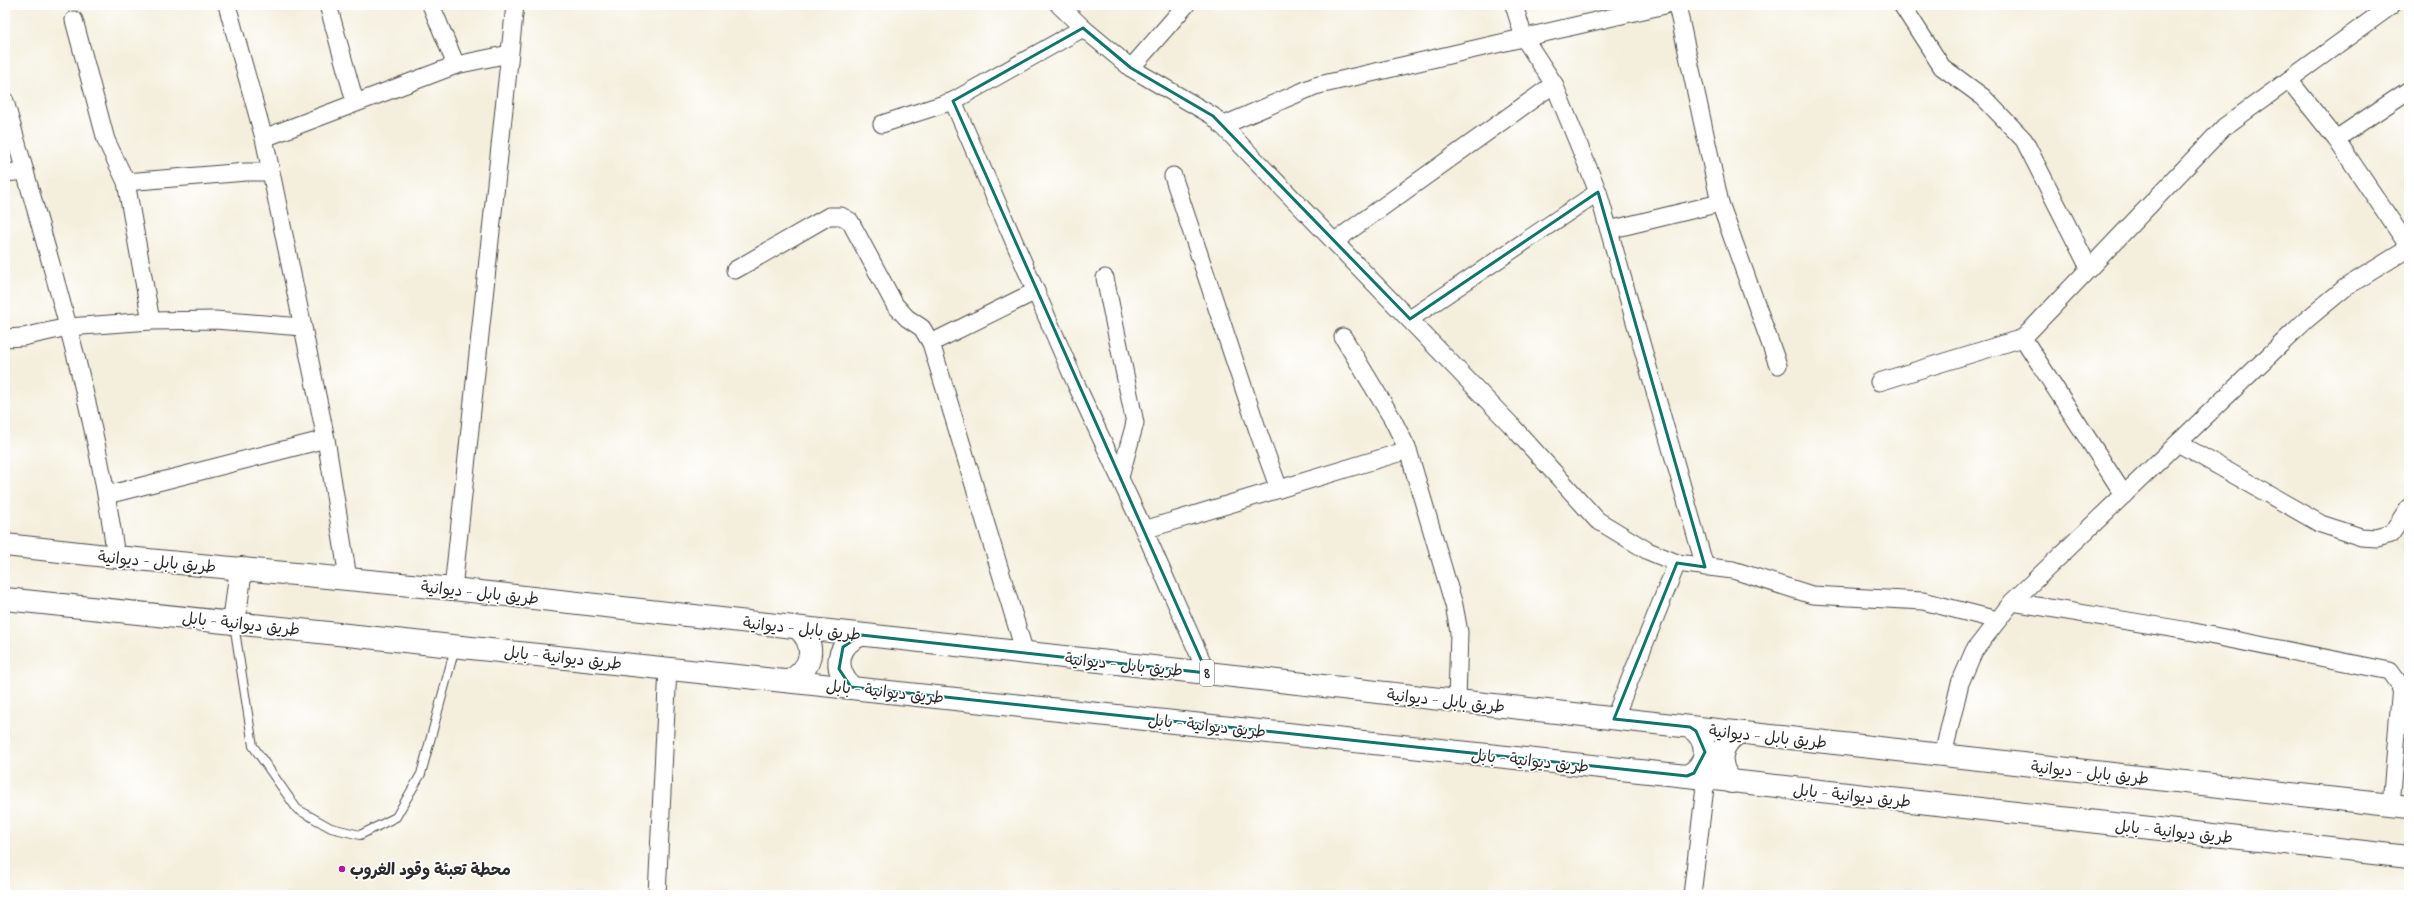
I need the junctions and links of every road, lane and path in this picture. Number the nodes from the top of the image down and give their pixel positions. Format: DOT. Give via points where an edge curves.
graph roads {
  1 [pos="228,5"];
  2 [pos="328,5"];
  3 [pos="431,5"];
  4 [pos="515,5"];
  5 [pos="1060,5"];
  6 [pos="1186,5"];
  7 [pos="1514,5"];
  8 [pos="1665,5"];
  9 [pos="1677,5"];
  10 [pos="1902,5"];
  11 [pos="2392,5"];
  12 [pos="74,20"];
  13 [pos="1083,28"];
  14 [pos="1524,38"];
  15 [pos="509,54"];
  16 [pos="456,65"];
  17 [pos="1131,68"];
  18 [pos="2289,80"];
  19 [pos="1554,84"];
  20 [pos="2409,90"];
  21 [pos="5,101"];
  22 [pos="953,101"];
  23 [pos="355,102"];
  24 [pos="882,124"];
  25 [pos="1222,126"];
  26 [pos="264,138"];
  27 [pos="2336,139"];
  28 [pos="25,171"];
  29 [pos="270,172"];
  30 [pos="5,173"];
  31 [pos="1174,176"];
  32 [pos="126,182"];
  33 [pos="1598,192"];
  34 [pos="1720,203"];
  35 [pos="1609,230"];
  36 [pos="1334,241"];
  37 [pos="2409,247"];
  38 [pos="2089,268"];
  39 [pos="734,270"];
  40 [pos="1105,278"];
  41 [pos="1036,291"];
  42 [pos="1410,319"];
  43 [pos="151,321"];
  44 [pos="68,327"];
  45 [pos="302,327"];
  46 [pos="1343,337"];
  47 [pos="5,338"];
  48 [pos="2023,338"];
  49 [pos="931,343"];
  50 [pos="1778,365"];
  51 [pos="1878,382"];
  52 [pos="326,439"];
  53 [pos="2178,443"];
  54 [pos="1408,450"];
  55 [pos="1120,477"];
  56 [pos="1280,488"];
  57 [pos="107,495"];
  58 [pos="2124,495"];
  59 [pos="2409,507"];
  60 [pos="1144,530"];
  61 [pos="5,545"];
  62 [pos="116,557"];
  63 [pos="1677,563"];
  64 [pos="1705,566"];
  65 [pos="241,568"];
  66 [pos="348,578"];
  67 [pos="453,589"];
  68 [pos="5,599"];
  69 [pos="2012,602"];
  70 [pos="1997,620"];
  71 [pos="234,623"];
  72 [pos="798,628"];
  73 [pos="861,634"];
  74 [pos="456,645"];
  75 [pos="1026,653"];
  76 [pos="668,668"];
  77 [pos="1207,673"];
  78 [pos="789,681"];
  79 [pos="851,687"];
  80 [pos="1457,701"];
  81 [pos="1614,719"];
  82 [pos="1690,727"];
  83 [pos="1714,730"];
  84 [pos="1738,733"];
  85 [pos="1943,755"];
  86 [pos="1697,778"];
  87 [pos="1732,782"];
  88 [pos="2400,806"];
  89 [pos="2409,857"];
  90 [pos="657,895"];
  91 [pos="1692,895"];
  1 -- 26 [label="street"];
  2 -- 23 [label="street"];
  3 -- 16 [label="street"];
  4 -- 15 [label="street"];
  5 -- 13 [label="street"];
  6 -- 17 [label="street"];
  7 -- 14 [label="street"];
  8 -- 14 [label="street"];
  9 -- 34 [label="street"];
  10 -- 38 [label="street" via="1942,67 1983,97 2024,140"];
  11 -- 18 [label="street"];
  12 -- 32 [label="street" via="106,140"];
  13 -- 17 [label="street"];
  13 -- 22 [label="street"];
  14 -- 19 [label="street"];
  14 -- 25 [label="street" via="1315,86"];
  15 -- 16 [label="street"];
  15 -- 67 [label="street"];
  16 -- 23 [label="street"];
  17 -- 25 [label="street" via="1213,116"];
  18 -- 27 [label="street"];
  18 -- 38 [label="street" via="2224,126"];
  19 -- 33 [label="street"];
  19 -- 36 [label="street"];
  20 -- 27 [label="street"];
  21 -- 28 [label="street"];
  22 -- 24 [label="street"];
  22 -- 41 [label="street"];
  23 -- 26 [label="street"];
  25 -- 36 [label="street"];
  26 -- 29 [label="street"];
  27 -- 37 [label="street"];
  28 -- 30 [label="street"];
  28 -- 44 [label="street"];
  29 -- 32 [label="street"];
  29 -- 45 [label="street"];
  31 -- 56 [label="street" via="1257,427"];
  32 -- 43 [label="street"];
  33 -- 35 [label="street"];
  33 -- 42 [label="street"];
  34 -- 35 [label="street"];
  34 -- 50 [label="street"];
  35 -- 64 [label="street"];
  36 -- 42 [label="street"];
  37 -- 53 [label="street" via="2346,287 2305,321"];
  38 -- 48 [label="street"];
  39 -- 49 [label="street" via="829,216 841,216 850,221 895,306 922,328"];
  40 -- 55 [label="street" via="1134,423"];
  41 -- 49 [label="street"];
  41 -- 55 [label="street"];
  42 -- 63 [label="street" via="1512,425 1597,520 1648,551"];
  43 -- 44 [label="street"];
  43 -- 45 [label="street" via="215,320"];
  44 -- 47 [label="street" via="23,337"];
  44 -- 57 [label="street"];
  45 -- 52 [label="street"];
  46 -- 54 [label="street" via="1392,418"];
  48 -- 51 [label="street"];
  48 -- 58 [label="street"];
  49 -- 75 [label="street"];
  52 -- 57 [label="street"];
  52 -- 66 [label="street"];
  53 -- 58 [label="street"];
  53 -- 59 [label="street" via="2321,524 2361,537 2377,538 2391,534"];
  54 -- 56 [label="street"];
  54 -- 80 [label="street" via="1454,605 1459,632"];
  55 -- 60 [label="street"];
  56 -- 60 [label="street"];
  57 -- 62 [label="street"];
  58 -- 69 [label="street"];
  60 -- 77 [label="street"];
  61 -- 62 [label="highway, طريق بابل - ديوانية / 8"];
  62 -- 65 [label="highway, طريق بابل - ديوانية / 8"];
  63 -- 64 [label="street"];
  63 -- 81 [label="street"];
  64 -- 70 [label="street" via="1733,570 1812,595 1922,601"];
  65 -- 66 [label="highway, طريق بابل - ديوانية / 8"];
  65 -- 71 [label="highway"];
  66 -- 67 [label="highway, طريق بابل - ديوانية / 8"];
  67 -- 72 [label="highway, طريق بابل - ديوانية / 8"];
  68 -- 71 [label="highway, طريق ديوانية - بابل"];
  69 -- 70 [label="street"];
  69 -- 88 [label="street" via="2189,631 2390,671 2401,686"];
  70 -- 85 [label="street" via="1974,651 1960,683"];
  71 -- 74 [label="highway, طريق ديوانية - بابل"];
  71 -- 74 [label="lane" via="253,746 296,809 332,828 360,835 396,817 421,774"];
  72 -- 73 [label="highway, طريق بابل - ديوانية / 8"];
  72 -- 78 [label="highway" via="810,644 811,656 804,671"];
  73 -- 75 [label="highway, طريق بابل - ديوانية / 8"];
  73 -- 79 [label="highway" via="852,638 843,647 839,658 839,669"];
  74 -- 76 [label="highway, طريق ديوانية - بابل"];
  75 -- 77 [label="highway, طريق بابل - ديوانية / 8"];
  76 -- 78 [label="highway, طريق ديوانية - بابل"];
  76 -- 90 [label="street"];
  77 -- 80 [label="highway, طريق بابل - ديوانية / 8"];
  78 -- 79 [label="highway, طريق ديوانية - بابل"];
  79 -- 86 [label="highway, طريق ديوانية - بابل"];
  80 -- 81 [label="highway, طريق بابل - ديوانية / 8"];
  81 -- 82 [label="highway, طريق بابل - ديوانية / 8"];
  82 -- 83 [label="highway, طريق بابل - ديوانية / 8"];
  82 -- 86 [label="highway" via="1701,737 1705,752"];
  83 -- 84 [label="highway, طريق بابل - ديوانية / 8"];
  83 -- 86 [label="highway"];
  84 -- 85 [label="highway, طريق بابل - ديوانية / 8"];
  84 -- 87 [label="highway" via="1725,744 1721,760 1722,768"];
  85 -- 88 [label="highway, طريق بابل - ديوانية / 8"];
  86 -- 87 [label="highway, طريق ديوانية - بابل"];
  86 -- 91 [label="street"];
  87 -- 89 [label="highway, طريق ديوانية - بابل"];
}
